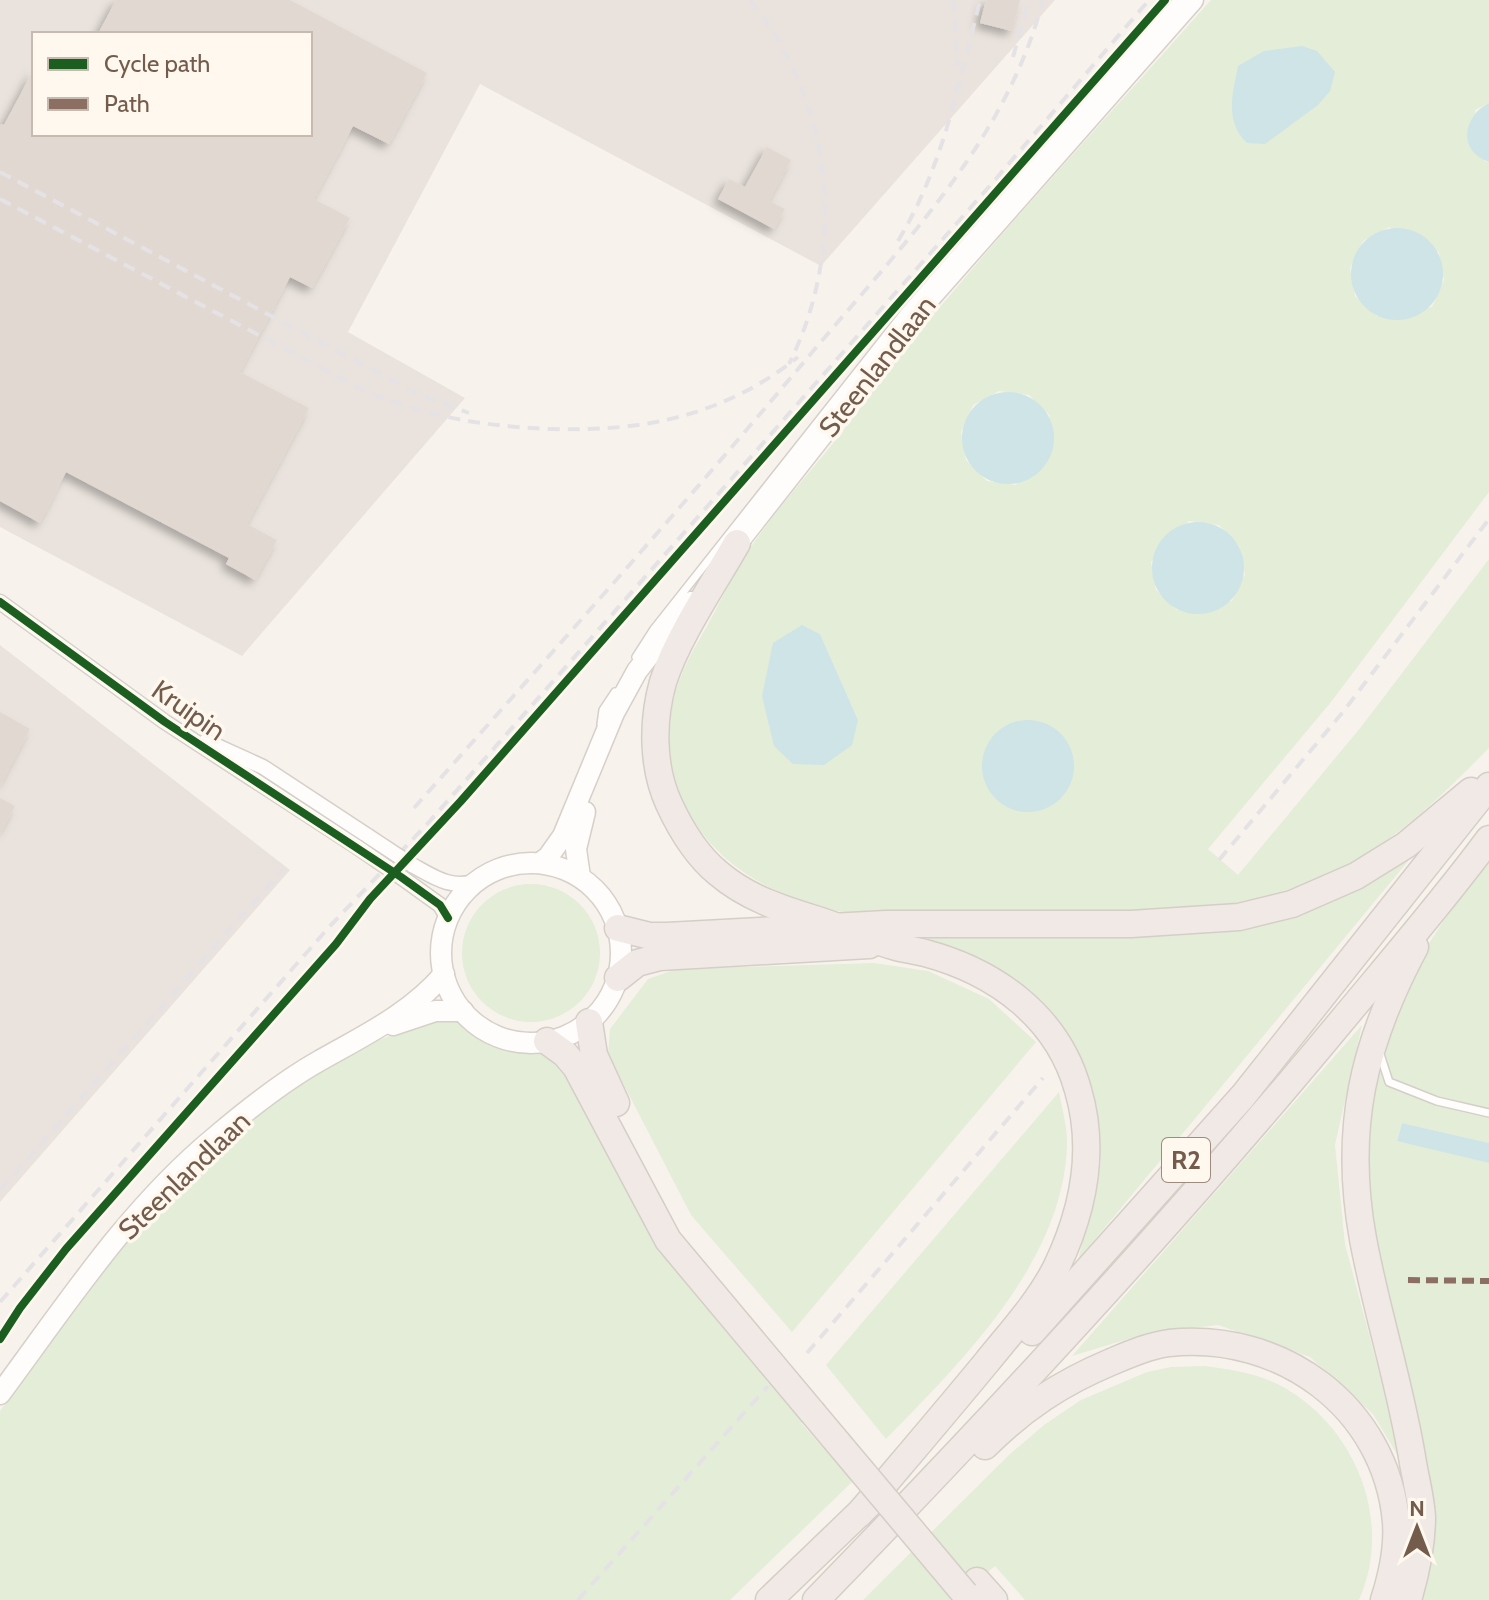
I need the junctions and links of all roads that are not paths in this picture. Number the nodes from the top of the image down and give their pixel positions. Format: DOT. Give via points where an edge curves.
graph roads {
  1 [pos="1177,0"];
  2 [pos="1193,0"];
  3 [pos="737,543"];
  4 [pos="0,602"];
  5 [pos="165,722"];
  6 [pos="597,758"];
  7 [pos="1489,776"];
  8 [pos="1489,786"];
  9 [pos="1489,839"];
  10 [pos="540,863"];
  11 [pos="580,877"];
  12 [pos="477,881"];
  13 [pos="1456,883"];
  14 [pos="448,918"];
  15 [pos="836,926"];
  16 [pos="618,928"];
  17 [pos="893,946"];
  18 [pos="444,974"];
  19 [pos="618,978"];
  20 [pos="463,1011"];
  21 [pos="589,1022"];
  22 [pos="374,1031"];
  23 [pos="1374,1039"];
  24 [pos="547,1041"];
  25 [pos="1489,1113"];
  26 [pos="0,1394"];
  27 [pos="818,1406"];
  28 [pos="859,1514"];
  29 [pos="977,1594"];
  30 [pos="769,1600"];
  31 [pos="816,1600"];
  32 [pos="829,1600"];
  33 [pos="1384,1600"];
  34 [pos="1408,1600"];
  1 -- 6 [label="lane" via="907,309 654,629 603,710"];
  2 -- 3 [label="main road, Steenlandlaan" via="930,298"];
  3 -- 6 [label="main road, Steenlandlaan" via="637,671"];
  3 -- 15 [label="highway" via="675,650 663,682 657,711 658,770 678,824 717,873 779,908"];
  4 -- 5 [label="street, Kruipin"];
  5 -- 12 [label="street, Kruipin, bridge" via="263,767 446,884"];
  5 -- 14 [label="street, Kruipin, bridge" via="401,877 440,905"];
  6 -- 10 [label="main road, Steenlandlaan" via="563,836"];
  6 -- 11 [label="main road, Steenlandlaan" via="576,849"];
  7 -- 15 [label="highway" via="1406,845 1356,876 1292,904 1239,917 1131,924"];
  8 -- 28 [label="highway, R2" via="1243,1096 979,1390"];
  9 -- 13 [label="highway, R2"];
  10 -- 11 [label="main road"];
  10 -- 12 [label="main road" via="513,864"];
  11 -- 16 [label="main road" via="603,899"];
  12 -- 14 [label="main road"];
  13 -- 23 [label="highway" via="1413,950"];
  13 -- 31 [label="highway, R2" via="1123,1275"];
  14 -- 18 [label="main road" via="442,936"];
  15 -- 16 [label="highway" via="667,936"];
  15 -- 17 [label="highway"];
  16 -- 19 [label="main road"];
  17 -- 19 [label="highway" via="660,957 637,963"];
  17 -- 28 [label="highway" via="979,973 1035,1014 1073,1070 1087,1133 1087,1163 1070,1235 1036,1302"];
  18 -- 20 [label="main road"];
  18 -- 22 [label="main road, Steenlandlaan"];
  19 -- 21 [label="main road" via="607,1002"];
  20 -- 22 [label="main road, Steenlandlaan" via="435,1011"];
  20 -- 24 [label="main road" via="492,1034"];
  21 -- 24 [label="main road"];
  21 -- 27 [label="highway" via="601,1073 682,1229"];
  22 -- 26 [label="main road, Steenlandlaan" via="316,1062 213,1138 141,1210"];
  23 -- 25 [label="lane" via="1389,1082"];
  23 -- 34 [label="highway" via="1359,1093 1356,1185 1422,1516"];
  24 -- 27 [label="highway" via="576,1067 668,1240"];
  27 -- 29 [label="highway, bridge"];
  28 -- 30 [label="highway, R2"];
  32 -- 33 [label="highway" via="1029,1406 1070,1379 1140,1350 1206,1342 1252,1350 1306,1372 1359,1422 1388,1476 1396,1524 1394,1567"];
}
